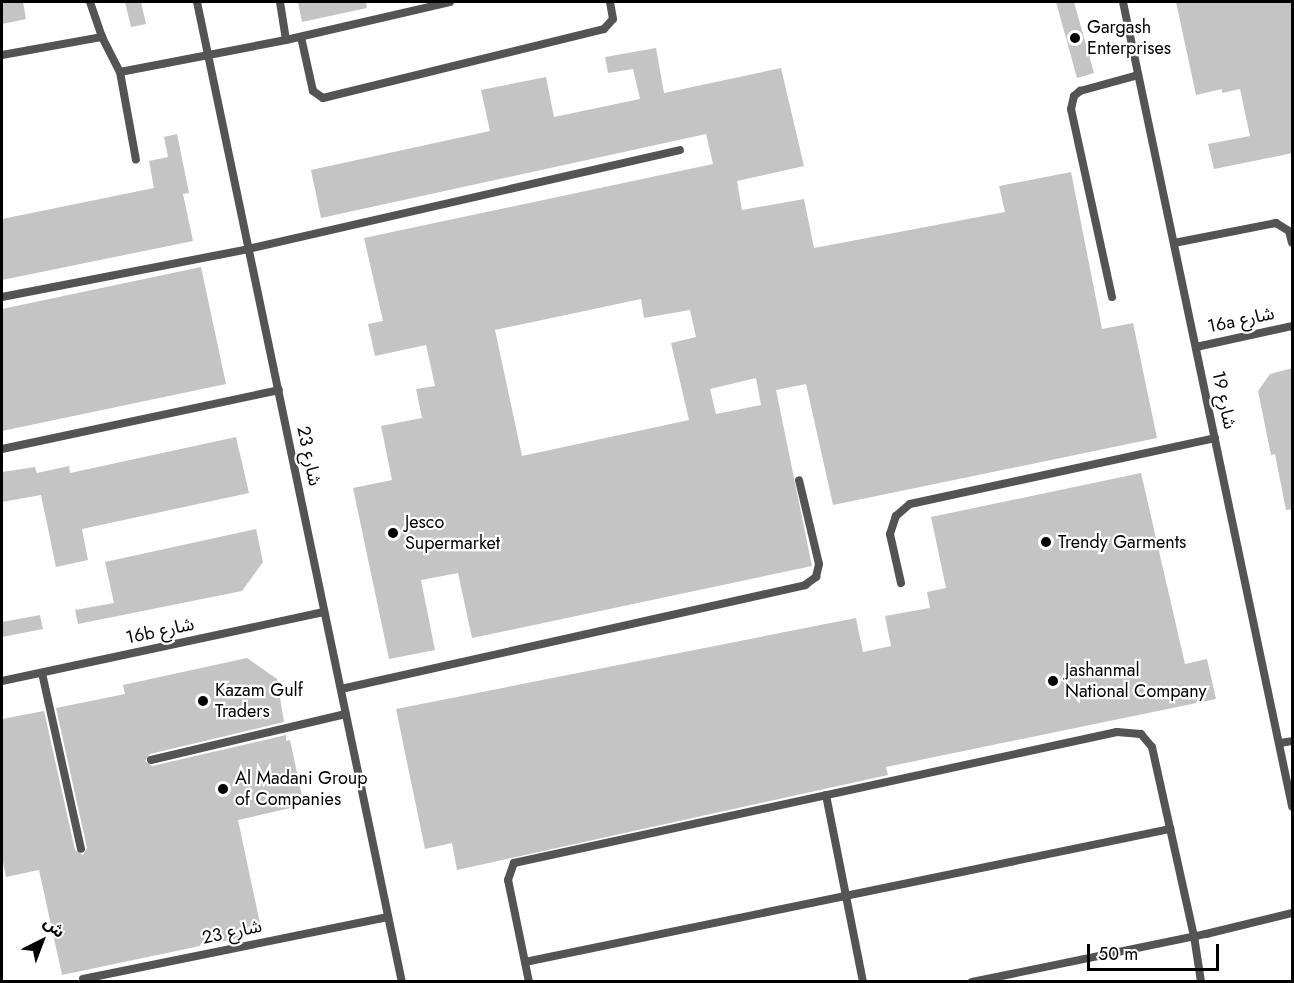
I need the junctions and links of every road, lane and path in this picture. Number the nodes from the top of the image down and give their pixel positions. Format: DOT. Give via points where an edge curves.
graph roads {
  1 [pos="90,2"];
  2 [pos="196,2"];
  3 [pos="280,2"];
  4 [pos="450,2"];
  5 [pos="610,2"];
  6 [pos="1123,2"];
  7 [pos="102,37"];
  8 [pos="301,37"];
  9 [pos="286,40"];
  10 [pos="208,54"];
  11 [pos="2,55"];
  12 [pos="120,72"];
  13 [pos="1138,75"];
  14 [pos="680,150"];
  15 [pos="136,160"];
  16 [pos="1174,243"];
  17 [pos="1293,243"];
  18 [pos="248,249"];
  19 [pos="2,297"];
  20 [pos="1112,297"];
  21 [pos="1293,327"];
  22 [pos="1196,347"];
  23 [pos="279,390"];
  24 [pos="1215,438"];
  25 [pos="2,449"];
  26 [pos="799,480"];
  27 [pos="901,583"];
  28 [pos="324,612"];
  29 [pos="42,673"];
  30 [pos="2,681"];
  31 [pos="341,688"];
  32 [pos="346,714"];
  33 [pos="1293,741"];
  34 [pos="1280,744"];
  35 [pos="151,760"];
  36 [pos="826,795"];
  37 [pos="1293,806"];
  38 [pos="1170,829"];
  39 [pos="81,849"];
  40 [pos="844,896"];
  41 [pos="1293,913"];
  42 [pos="388,916"];
  43 [pos="1194,936"];
  44 [pos="525,962"];
  45 [pos="83,979"];
  46 [pos="402,981"];
  47 [pos="530,981"];
  48 [pos="862,981"];
  49 [pos="972,981"];
  50 [pos="1201,981"];
  1 -- 7 [label="lane"];
  2 -- 10 [label="lane, شارع 23"];
  3 -- 9 [label="lane"];
  4 -- 8 [label="lane"];
  5 -- 8 [label="lane" via="613,19 604,28 323,98 313,91"];
  6 -- 13 [label="lane, شارع 19"];
  7 -- 11 [label="lane"];
  7 -- 12 [label="lane"];
  8 -- 9 [label="lane"];
  9 -- 10 [label="lane"];
  10 -- 12 [label="lane"];
  10 -- 18 [label="lane, شارع 23"];
  12 -- 15 [label="lane"];
  13 -- 16 [label="lane, شارع 19"];
  13 -- 20 [label="lane" via="1080,91 1073,98 1071,109"];
  14 -- 18 [label="lane"];
  16 -- 17 [label="lane" via="1276,223 1289,231"];
  16 -- 22 [label="lane, شارع 19"];
  18 -- 19 [label="lane"];
  18 -- 23 [label="lane, شارع 23"];
  21 -- 22 [label="lane, 16a شارع"];
  22 -- 24 [label="lane, شارع 19"];
  23 -- 25 [label="lane"];
  23 -- 28 [label="lane, شارع 23"];
  24 -- 27 [label="lane" via="910,504 896,516 890,534"];
  24 -- 34 [label="lane, شارع 19"];
  26 -- 31 [label="lane" via="819,564 816,577 805,585"];
  28 -- 29 [label="lane, 16b شارع"];
  28 -- 31 [label="lane, شارع 23"];
  29 -- 30 [label="lane, 16b شارع"];
  29 -- 39 [label="lane"];
  31 -- 32 [label="lane, شارع 23"];
  32 -- 35 [label="lane"];
  32 -- 42 [label="lane, شارع 23"];
  33 -- 34 [label="lane"];
  34 -- 37 [label="lane, شارع 19"];
  36 -- 38 [label="lane" via="1117,732 1141,734 1152,747"];
  36 -- 40 [label="lane"];
  36 -- 44 [label="lane" via="514,863 508,880"];
  38 -- 40 [label="lane"];
  38 -- 43 [label="lane"];
  40 -- 44 [label="lane"];
  40 -- 48 [label="lane"];
  41 -- 43 [label="lane"];
  42 -- 45 [label="lane, شارع 23"];
  42 -- 46 [label="lane, شارع 23"];
  43 -- 49 [label="lane"];
  43 -- 50 [label="lane"];
  44 -- 47 [label="lane"];
}
